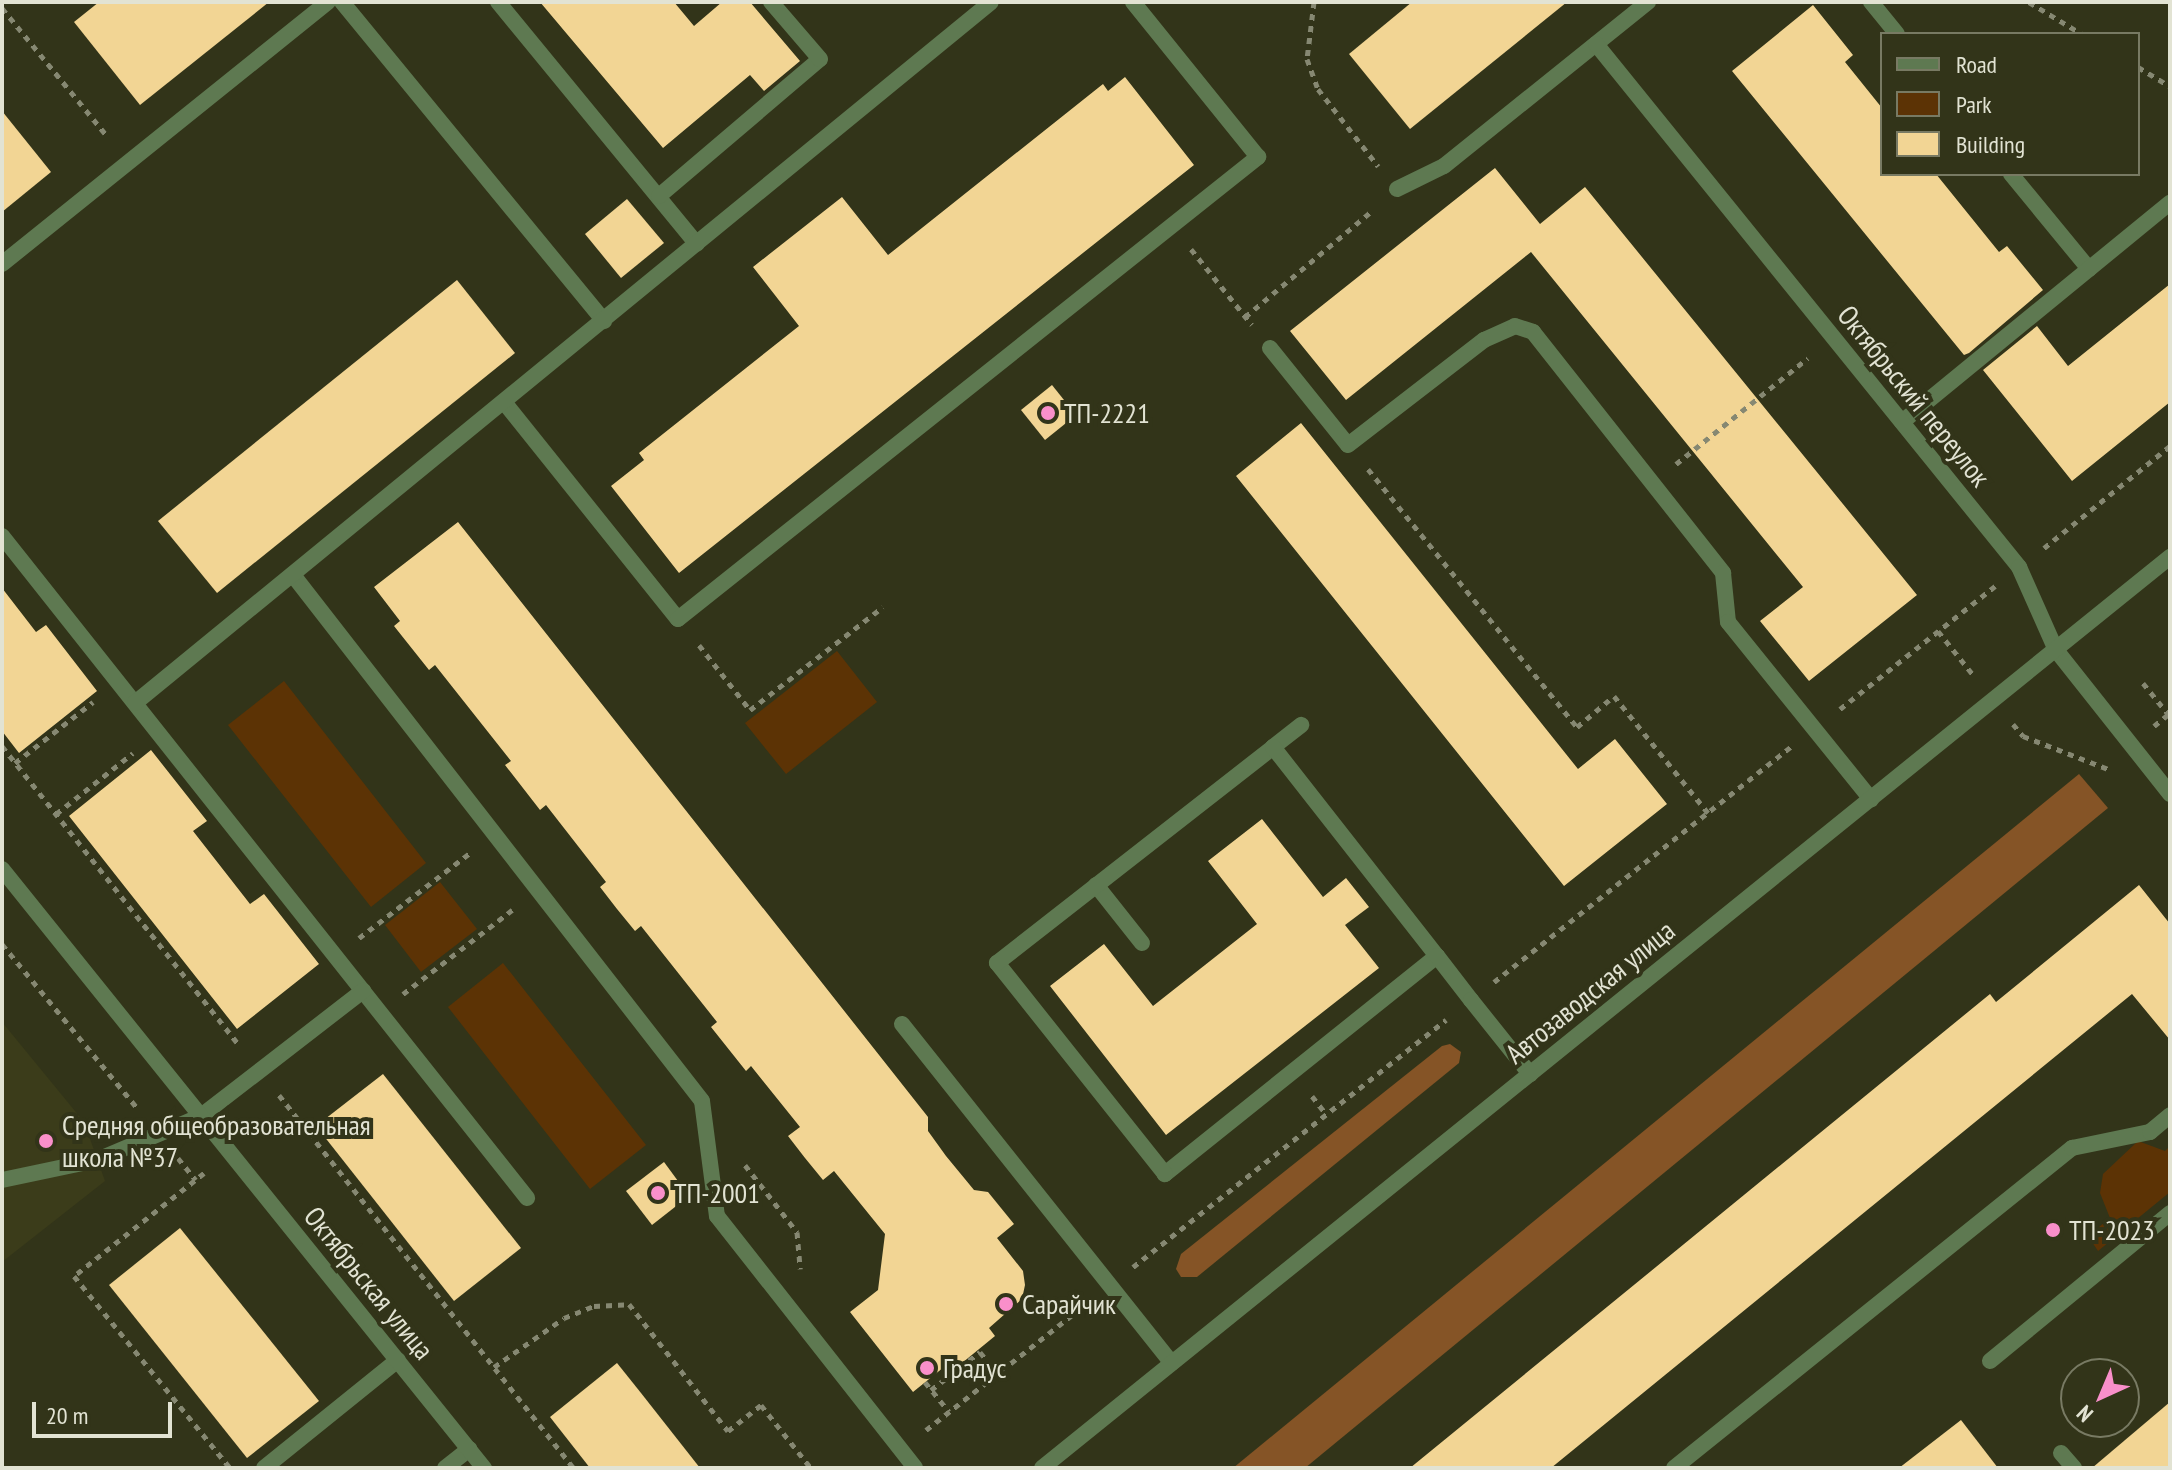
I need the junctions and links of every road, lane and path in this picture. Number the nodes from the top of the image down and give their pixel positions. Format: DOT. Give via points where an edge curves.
graph roads {
  1 [pos="328,2"];
  2 [pos="342,2"];
  3 [pos="498,2"];
  4 [pos="771,2"];
  5 [pos="1133,2"];
  6 [pos="1314,2"];
  7 [pos="1648,2"];
  8 [pos="1871,2"];
  9 [pos="2029,2"];
  10 [pos="989,3"];
  11 [pos="2,8"];
  12 [pos="1895,32"];
  13 [pos="2079,32"];
  14 [pos="1596,44"];
  15 [pos="2140,68"];
  16 [pos="2170,86"];
  17 [pos="129,162"];
  18 [pos="2013,176"];
  19 [pos="1397,189"];
  20 [pos="659,196"];
  21 [pos="2170,203"];
  22 [pos="1172,226"];
  23 [pos="697,244"];
  24 [pos="2,264"];
  25 [pos="2089,269"];
  26 [pos="1245,317"];
  27 [pos="604,321"];
  28 [pos="1834,337"];
  29 [pos="1270,348"];
  30 [pos="504,402"];
  31 [pos="1902,422"];
  32 [pos="1348,445"];
  33 [pos="2170,446"];
  34 [pos="1653,483"];
  35 [pos="2,536"];
  36 [pos="2170,557"];
  37 [pos="2019,567"];
  38 [pos="293,575"];
  39 [pos="883,607"];
  40 [pos="678,619"];
  41 [pos="1938,631"];
  42 [pos="2056,650"];
  43 [pos="118,683"];
  44 [pos="2143,683"];
  45 [pos="1993,700"];
  46 [pos="135,703"];
  47 [pos="2170,715"];
  48 [pos="1301,725"];
  49 [pos="158,733"];
  50 [pos="2,746"];
  51 [pos="1273,747"];
  52 [pos="15,763"];
  53 [pos="2112,770"];
  54 [pos="2170,794"];
  55 [pos="1871,799"];
  56 [pos="1708,813"];
  57 [pos="56,814"];
  58 [pos="494,834"];
  59 [pos="2,869"];
  60 [pos="1096,885"];
  61 [pos="537,890"];
  62 [pos="1142,943"];
  63 [pos="2,944"];
  64 [pos="335,956"];
  65 [pos="1437,956"];
  66 [pos="363,991"];
  67 [pos="380,1012"];
  68 [pos="902,1024"];
  69 [pos="259,1070"];
  70 [pos="1530,1074"];
  71 [pos="2170,1115"];
  72 [pos="201,1116"];
  73 [pos="158,1134"];
  74 [pos="230,1152"];
  75 [pos="2,1180"];
  76 [pos="196,1180"];
  77 [pos="527,1198"];
  78 [pos="2170,1213"];
  79 [pos="398,1360"];
  80 [pos="1990,1361"];
  81 [pos="1172,1363"];
  82 [pos="494,1367"];
  83 [pos="998,1374"];
  84 [pos="925,1382"];
  85 [pos="931,1390"];
  86 [pos="949,1412"];
  87 [pos="469,1449"];
  88 [pos="2061,1453"];
  89 [pos="1060,1462"];
  90 [pos="230,1468"];
  91 [pos="264,1468"];
  92 [pos="445,1468"];
  93 [pos="484,1468"];
  94 [pos="574,1468"];
  95 [pos="811,1468"];
  96 [pos="915,1468"];
  97 [pos="1042,1468"];
  98 [pos="1674,1468"];
  99 [pos="2074,1468"];
  1 -- 17 [label="street"];
  2 -- 27 [label="street"];
  3 -- 20 [label="street"];
  4 -- 20 [label="street" via="820,59"];
  5 -- 22 [label="street" via="1258,157"];
  6 -- 19 [label="path" via="1307,59 1318,89"];
  7 -- 14 [label="street"];
  8 -- 12 [label="street"];
  9 -- 13 [label="path"];
  10 -- 23 [label="street"];
  11 -- 17 [label="path"];
  14 -- 19 [label="street" via="1444,166"];
  14 -- 28 [label="street, Октябрьский переулок"];
  15 -- 16 [label="path"];
  17 -- 24 [label="street"];
  18 -- 25 [label="street"];
  19 -- 26 [label="path"];
  20 -- 23 [label="street"];
  21 -- 25 [label="street"];
  22 -- 26 [label="path"];
  22 -- 40 [label="street"];
  23 -- 27 [label="street"];
  25 -- 31 [label="street"];
  26 -- 29 [label="path"];
  27 -- 30 [label="street"];
  28 -- 31 [label="street, Октябрьский переулок"];
  28 -- 34 [label="path"];
  29 -- 32 [label="street"];
  30 -- 38 [label="street"];
  30 -- 40 [label="street"];
  31 -- 37 [label="street, Октябрьский переулок"];
  32 -- 34 [label="street" via="1484,340 1515,326 1533,332"];
  32 -- 56 [label="path" via="1577,727 1614,696"];
  33 -- 37 [label="path"];
  34 -- 55 [label="street" via="1723,573 1728,622"];
  35 -- 43 [label="street"];
  36 -- 42 [label="street, Автозаводская улица"];
  37 -- 42 [label="street, Октябрьский переулок"];
  38 -- 46 [label="street"];
  38 -- 58 [label="street"];
  39 -- 40 [label="path" via="750,710"];
  41 -- 45 [label="path"];
  42 -- 45 [label="street, Автозаводская улица"];
  42 -- 54 [label="street, Октябрьский переулок"];
  43 -- 46 [label="street"];
  43 -- 52 [label="path"];
  44 -- 47 [label="path"];
  45 -- 53 [label="path" via="2023,736"];
  45 -- 55 [label="street, Автозаводская улица"];
  46 -- 49 [label="street"];
  48 -- 51 [label="street"];
  49 -- 57 [label="path"];
  49 -- 64 [label="street"];
  50 -- 52 [label="path"];
  51 -- 60 [label="street"];
  51 -- 65 [label="street"];
  52 -- 57 [label="path"];
  55 -- 70 [label="street, Автозаводская улица"];
  57 -- 69 [label="path"];
  58 -- 61 [label="street"];
  58 -- 64 [label="path"];
  59 -- 72 [label="street, Октябрьская улица"];
  60 -- 62 [label="street"];
  60 -- 65 [label="street" via="997,963 1165,1174"];
  61 -- 67 [label="path"];
  61 -- 96 [label="street" via="702,1101 717,1216"];
  63 -- 73 [label="path"];
  64 -- 66 [label="street"];
  65 -- 70 [label="street"];
  66 -- 67 [label="street"];
  66 -- 69 [label="street"];
  67 -- 77 [label="street"];
  68 -- 81 [label="street"];
  69 -- 72 [label="street"];
  69 -- 82 [label="path"];
  70 -- 81 [label="street, Автозаводская улица"];
  71 -- 98 [label="street" via="2150,1132 2072,1148"];
  72 -- 73 [label="street"];
  72 -- 74 [label="street, Октябрьская улица"];
  73 -- 75 [label="street" via="97,1160"];
  73 -- 76 [label="path"];
  74 -- 76 [label="path"];
  74 -- 79 [label="street, Октябрьская улица"];
  76 -- 90 [label="path" via="74,1276"];
  78 -- 80 [label="street"];
  79 -- 87 [label="street, Октябрьская улица"];
  79 -- 91 [label="street"];
  81 -- 89 [label="street, Автозаводская улица"];
  82 -- 94 [label="path"];
  82 -- 95 [label="path" via="564,1318 594,1306 629,1304 728,1431 761,1405"];
  83 -- 85 [label="path" via="980,1352"];
  84 -- 85 [label="path"];
  85 -- 86 [label="path"];
  87 -- 92 [label="street"];
  87 -- 93 [label="street, Октябрьская улица"];
  88 -- 99 [label="street"];
  89 -- 97 [label="street, Автозаводская улица"];
}
